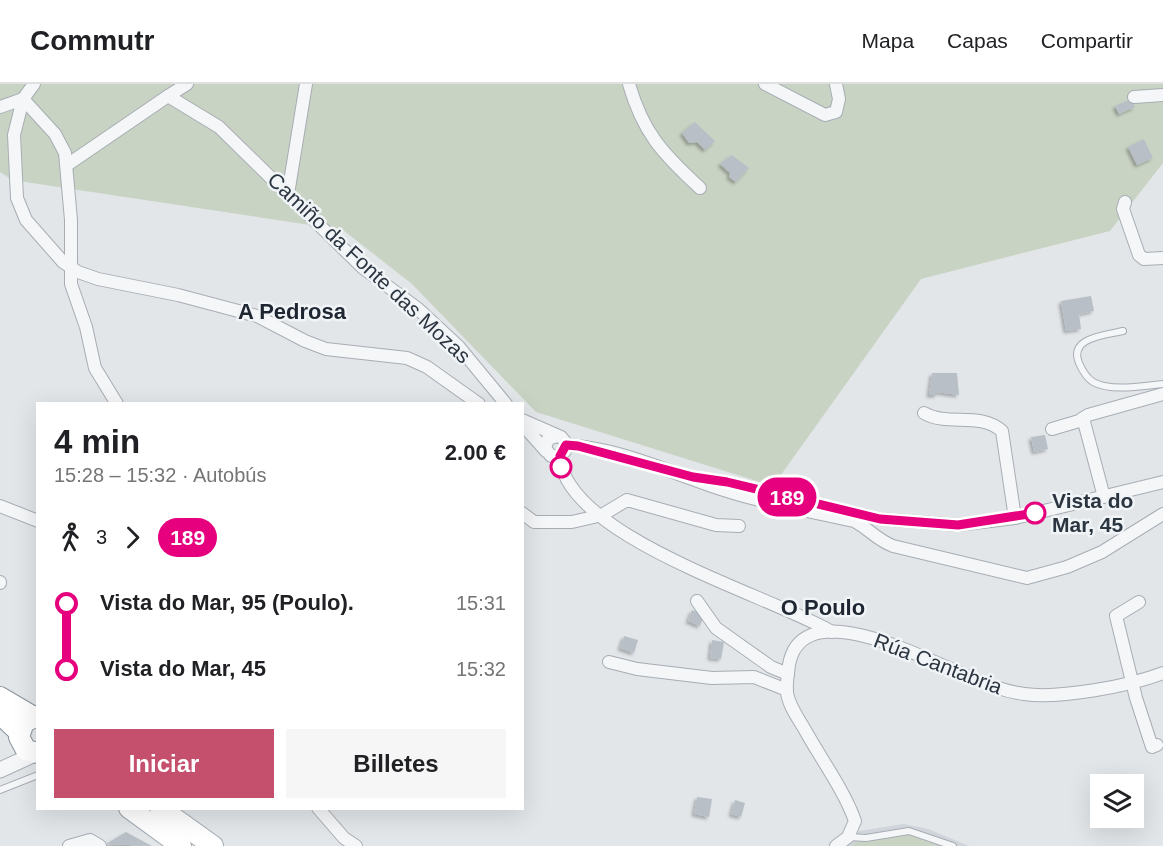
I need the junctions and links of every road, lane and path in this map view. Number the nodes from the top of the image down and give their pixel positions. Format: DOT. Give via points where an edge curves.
graph roads {
  1 [pos="34,84"];
  2 [pos="187,84"];
  3 [pos="306,84"];
  4 [pos="629,84"];
  5 [pos="765,84"];
  6 [pos="836,84"];
  7 [pos="1163,95"];
  8 [pos="168,96"];
  9 [pos="1134,97"];
  10 [pos="23,99"];
  11 [pos="0,107"];
  12 [pos="67,165"];
  13 [pos="700,188"];
  14 [pos="288,194"];
  15 [pos="1125,202"];
  16 [pos="1163,258"];
  17 [pos="69,266"];
  18 [pos="1123,331"];
  19 [pos="1163,384"];
  20 [pos="1163,394"];
  21 [pos="116,402"];
  22 [pos="476,402"];
  23 [pos="504,402"];
  24 [pos="924,413"];
  25 [pos="1083,418"];
  26 [pos="524,423"];
  27 [pos="524,424"];
  28 [pos="1052,429"];
  29 [pos="557,436"];
  30 [pos="563,450"];
  31 [pos="546,451"];
  32 [pos="693,477"];
  33 [pos="1163,482"];
  34 [pos="1104,497"];
  35 [pos="0,506"];
  36 [pos="524,514"];
  37 [pos="1163,514"];
  38 [pos="602,515"];
  39 [pos="868,516"];
  40 [pos="1015,518"];
  41 [pos="36,520"];
  42 [pos="739,526"];
  43 [pos="873,536"];
  44 [pos="697,601"];
  45 [pos="1139,602"];
  46 [pos="832,632"];
  47 [pos="609,662"];
  48 [pos="1163,673"];
  49 [pos="788,674"];
  50 [pos="1132,682"];
  51 [pos="787,690"];
  52 [pos="0,697"];
  53 [pos="0,714"];
  54 [pos="36,717"];
  55 [pos="20,737"];
  56 [pos="1157,745"];
  57 [pos="36,753"];
  58 [pos="36,753"];
  59 [pos="2,769"];
  60 [pos="36,776"];
  61 [pos="0,790"];
  62 [pos="132,810"];
  63 [pos="163,810"];
  64 [pos="320,810"];
  65 [pos="848,837"];
  66 [pos="71,845"];
  67 [pos="100,846"];
  68 [pos="182,846"];
  69 [pos="213,846"];
  70 [pos="356,846"];
  71 [pos="836,846"];
  72 [pos="953,846"];
  1 -- 10 [label="street"];
  2 -- 8 [label="street"];
  3 -- 14 [label="street"];
  4 -- 13 [label="street" via="640,119 652,140"];
  5 -- 6 [label="street" via="825,115 836,112 839,106"];
  7 -- 9 [label="street"];
  8 -- 12 [label="street"];
  8 -- 14 [label="street, Camiño da Fonte das Mozas" via="219,127"];
  10 -- 11 [label="street"];
  10 -- 12 [label="street" via="55,134"];
  10 -- 17 [label="street" via="14,135 17,198 26,220"];
  12 -- 17 [label="street"];
  14 -- 23 [label="street, Camiño da Fonte das Mozas" via="363,268 459,347"];
  15 -- 16 [label="street" via="1123,209 1139,255 1144,259"];
  17 -- 21 [label="street" via="95,368"];
  17 -- 22 [label="street" via="98,279 257,316 326,349 407,358"];
  18 -- 19 [label="lane" via="1086,339 1077,350 1083,371 1093,381 1109,386"];
  20 -- 25 [label="street"];
  24 -- 40 [label="street" via="937,418 974,418 1002,431"];
  25 -- 28 [label="street"];
  25 -- 34 [label="street"];
  26 -- 29 [label="street"];
  27 -- 31 [label="street"];
  29 -- 30 [label="street" via="563,439"];
  29 -- 31 [label="street" via="546,441"];
  30 -- 31 [label="street" via="554,457"];
  30 -- 32 [label="street" via="598,449"];
  30 -- 38 [label="street" via="562,469 567,481"];
  32 -- 39 [label="street"];
  32 -- 43 [label="street" via="723,490 854,521"];
  33 -- 34 [label="street"];
  34 -- 40 [label="street"];
  35 -- 41 [label="street"];
  36 -- 38 [label="street" via="534,522 572,522"];
  37 -- 43 [label="street" via="1102,552 1028,578 892,546"];
  38 -- 42 [label="street" via="627,500 716,525"];
  38 -- 46 [label="street" via="671,559"];
  39 -- 40 [label="street" via="958,525"];
  39 -- 43 [label="street"];
  44 -- 49 [label="street" via="716,628 771,667"];
  45 -- 50 [label="street" via="1116,616"];
  46 -- 49 [label="street, Rúa Cantabria" via="809,636 796,646"];
  46 -- 50 [label="street, Rúa Cantabria" via="867,636 904,647 974,678 1025,694 1044,695"];
  47 -- 51 [label="street" via="712,678 754,677"];
  48 -- 50 [label="street, Rúa Cantabria"];
  49 -- 51 [label="street, Rúa Cantabria"];
  50 -- 56 [label="street" via="1152,747"];
  51 -- 65 [label="street, Rúa Cantabria" via="798,719 855,821"];
  52 -- 54 [label="main road"];
  53 -- 55 [label="main road"];
  54 -- 55 [label="main road" via="24,722"];
  55 -- 57 [label="main road" via="26,750"];
  55 -- 59 [label="street"];
  58 -- 59 [label="street"];
  60 -- 61 [label="lane"];
  62 -- 68 [label="main road"];
  63 -- 69 [label="main road"];
  64 -- 70 [label="street"];
  65 -- 71 [label="street"];
  65 -- 72 [label="lane" via="909,831"];
  66 -- 67 [label="street" via="90,840"];
}
